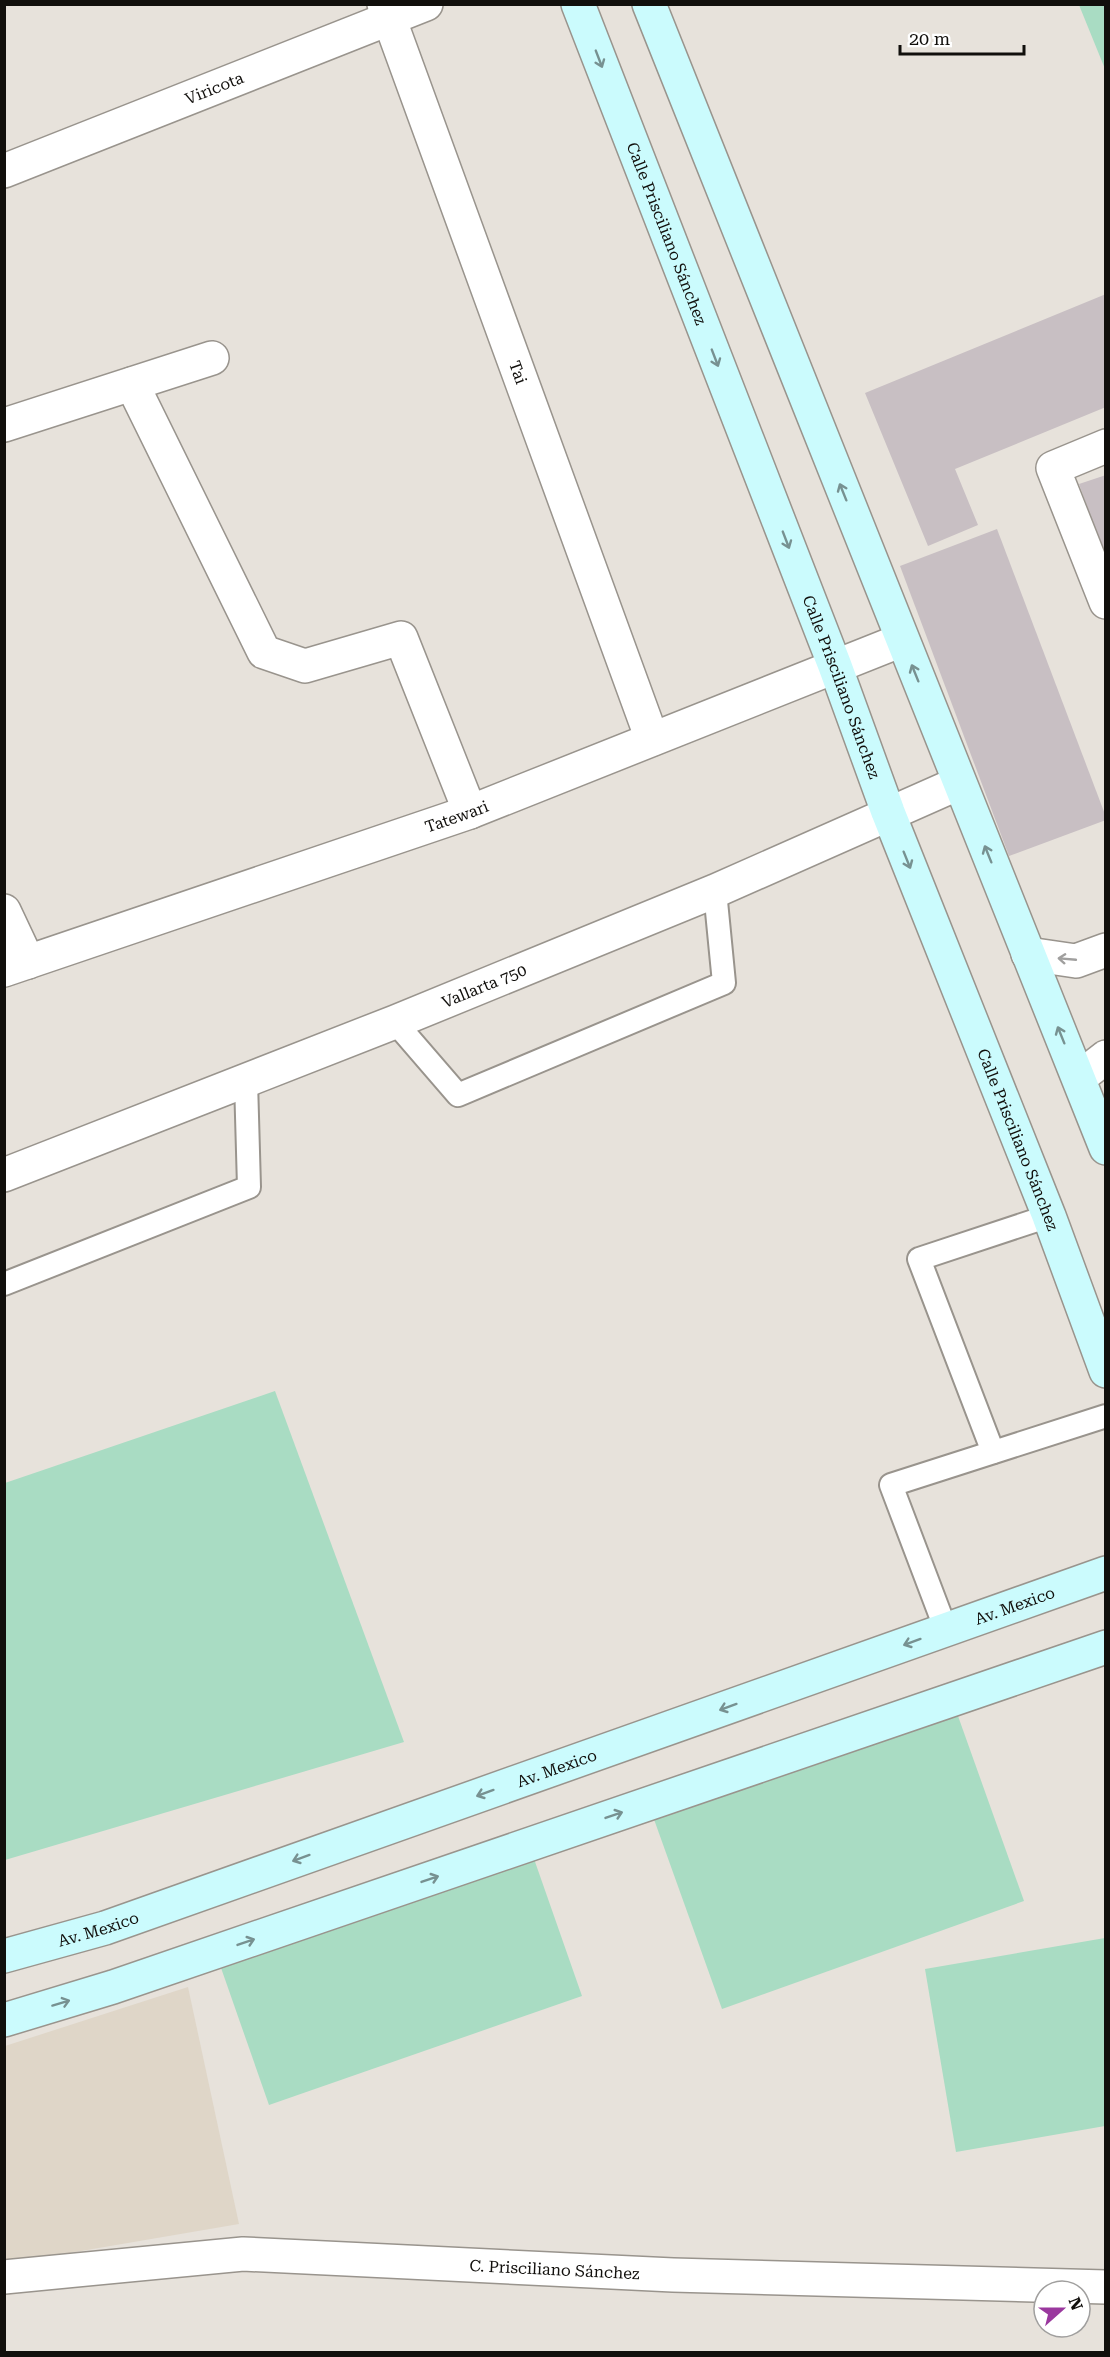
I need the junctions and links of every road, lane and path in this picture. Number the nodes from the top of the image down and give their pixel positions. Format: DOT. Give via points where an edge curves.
graph roads {
  1 [pos="426,4"];
  2 [pos="578,4"];
  3 [pos="649,4"];
  4 [pos="387,12"];
  5 [pos="4,171"];
  6 [pos="212,358"];
  7 [pos="132,384"];
  8 [pos="4,425"];
  9 [pos="1106,446"];
  10 [pos="1106,602"];
  11 [pos="902,640"];
  12 [pos="835,666"];
  13 [pos="652,739"];
  14 [pos="959,783"];
  15 [pos="470,812"];
  16 [pos="888,812"];
  17 [pos="715,891"];
  18 [pos="4,911"];
  19 [pos="1106,950"];
  20 [pos="1028,954"];
  21 [pos="16,966"];
  22 [pos="395,1022"];
  23 [pos="1106,1057"];
  24 [pos="1079,1078"];
  25 [pos="246,1081"];
  26 [pos="1106,1148"];
  27 [pos="4,1175"];
  28 [pos="1049,1216"];
  29 [pos="4,1284"];
  30 [pos="1106,1371"];
  31 [pos="1106,1416"];
  32 [pos="993,1452"];
  33 [pos="1106,1573"];
  34 [pos="946,1630"];
  35 [pos="1106,1647"];
  36 [pos="4,1956"];
  37 [pos="4,2020"];
  38 [pos="4,2277"];
  39 [pos="1106,2287"];
  1 -- 4 [label="street, Viricota"];
  2 -- 12 [label="main road, Calle Prisciliano Sánchez, one-way"];
  11 -- 3 [label="main road, one-way"];
  4 -- 5 [label="street, Viricota"];
  4 -- 13 [label="street, Tai"];
  6 -- 7 [label="street"];
  7 -- 8 [label="street"];
  7 -- 15 [label="street" via="264,652 305,666 400,638"];
  9 -- 10 [label="street" via="1053,468"];
  11 -- 12 [label="street, Tatewari"];
  14 -- 11 [label="main road, one-way"];
  12 -- 13 [label="street, Tatewari"];
  12 -- 16 [label="main road, Calle Prisciliano Sánchez"];
  13 -- 15 [label="street, Tatewari"];
  14 -- 16 [label="street, Vallarta 750"];
  20 -- 14 [label="main road, one-way"];
  15 -- 21 [label="street, Tatewari"];
  16 -- 17 [label="street, Vallarta 750"];
  16 -- 28 [label="main road, Calle Prisciliano Sánchez, one-way"];
  17 -- 22 [label="street, Vallarta 750"];
  17 -- 22 [label="lane" via="724,983 458,1095"];
  18 -- 21 [label="street"];
  19 -- 20 [label="street, one-way" via="1076,961"];
  24 -- 20 [label="main road, one-way"];
  22 -- 25 [label="street, Vallarta 750"];
  23 -- 24 [label="street"];
  24 -- 26 [label="main road"];
  25 -- 27 [label="street, Vallarta 750"];
  25 -- 29 [label="lane" via="249,1187"];
  28 -- 30 [label="main road, Calle Prisciliano Sánchez"];
  28 -- 32 [label="lane" via="919,1259"];
  31 -- 32 [label="lane"];
  32 -- 34 [label="lane" via="891,1485"];
  33 -- 34 [label="main road, Av. Mexico"];
  34 -- 36 [label="main road, Av. Mexico, one-way" via="116,1924"];
  37 -- 35 [label="main road, one-way" via="113,1988"];
  38 -- 39 [label="street, C. Prisciliano Sánchez" via="243,2254 672,2275"];
}
